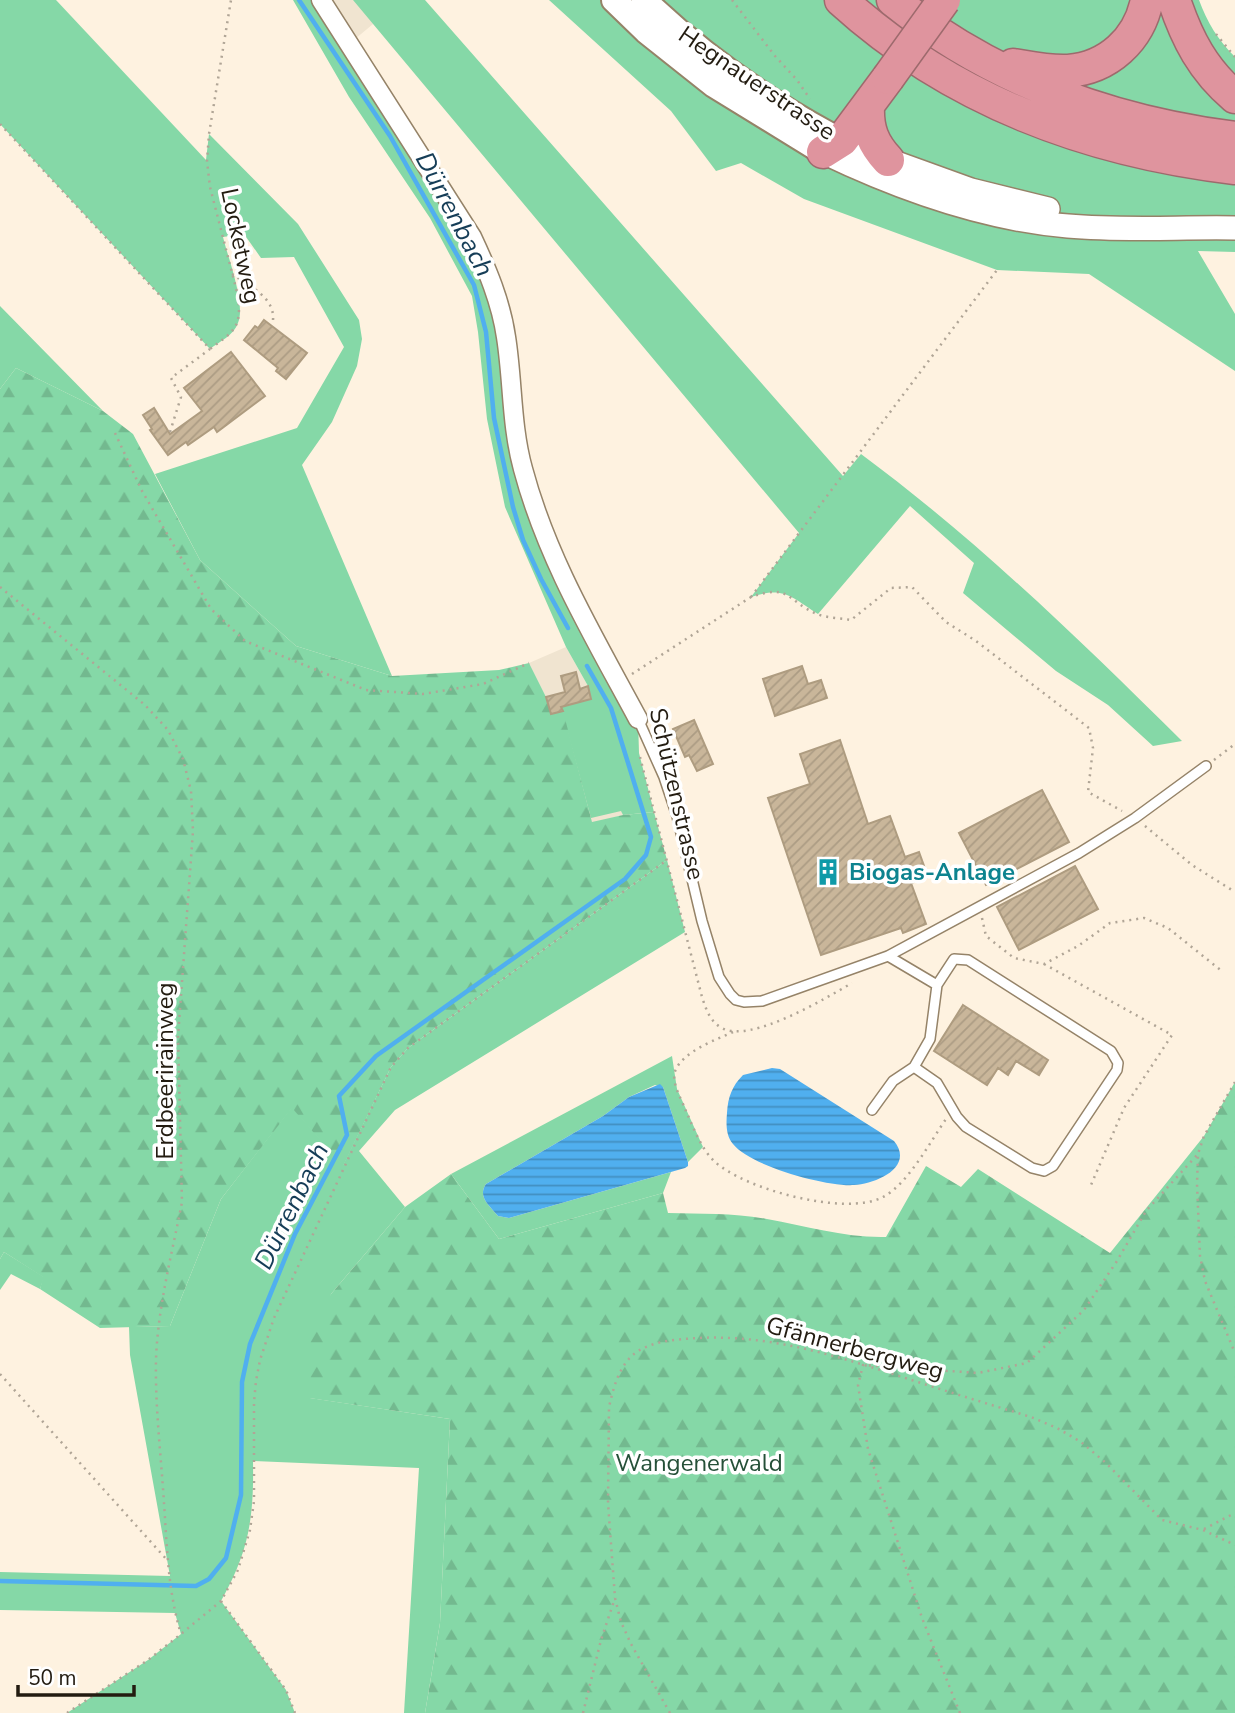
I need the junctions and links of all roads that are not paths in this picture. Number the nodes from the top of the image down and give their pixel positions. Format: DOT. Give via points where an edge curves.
graph roads {
  1 [pos="321,0"];
  2 [pos="614,0"];
  3 [pos="644,0"];
  4 [pos="841,0"];
  5 [pos="892,0"];
  6 [pos="925,0"];
  7 [pos="944,0"];
  8 [pos="1147,0"];
  9 [pos="1174,0"];
  10 [pos="976,58"];
  11 [pos="881,73"];
  12 [pos="1235,97"];
  13 [pos="868,107"];
  14 [pos="1235,138"];
  15 [pos="831,142"];
  16 [pos="888,160"];
  17 [pos="1235,168"];
  18 [pos="1161,227"];
  19 [pos="1235,228"];
  20 [pos="638,719"];
  21 [pos="1206,766"];
  22 [pos="888,956"];
  23 [pos="937,985"];
  24 [pos="915,1067"];
  25 [pos="872,1110"];
  1 -- 20 [label="street, Schützenstrasse" via="465,226 488,271 506,336 513,422 534,511 569,593"];
  2 -- 15 [label="main road, Hegnauerstrasse" via="713,85"];
  3 -- 15 [label="main road, Hegnauerstrasse" via="713,59"];
  4 -- 17 [label="highway" via="933,69 1022,116 1151,156"];
  5 -- 10 [label="highway"];
  6 -- 11 [label="highway"];
  7 -- 11 [label="highway, bridge"];
  8 -- 10 [label="highway" via="1143,17 1127,43 1093,66 1056,71"];
  9 -- 12 [label="highway" via="1201,61"];
  10 -- 14 [label="highway" via="1088,107 1158,126"];
  11 -- 13 [label="highway"];
  11 -- 15 [label="highway"];
  13 -- 15 [label="highway"];
  13 -- 16 [label="highway" via="871,135"];
  15 -- 16 [label="main road, Hegnauerstrasse"];
  15 -- 18 [label="street, Hegnauerstrasse" via="897,185 989,213 1069,226"];
  16 -- 18 [label="street, Hegnauerstrasse" via="1001,199"];
  18 -- 19 [label="street, Hegnauerstrasse"];
  20 -- 22 [label="lane" via="668,790 712,958 730,994 744,1003 762,1001"];
  21 -- 22 [label="lane" via="1079,853"];
  22 -- 23 [label="lane"];
  23 -- 24 [label="lane" via="930,1039"];
  23 -- 24 [label="lane" via="954,959 968,960 1111,1051 1117,1070 1053,1166 1044,1171 966,1127 937,1083"];
  24 -- 25 [label="lane" via="893,1081"];
}
